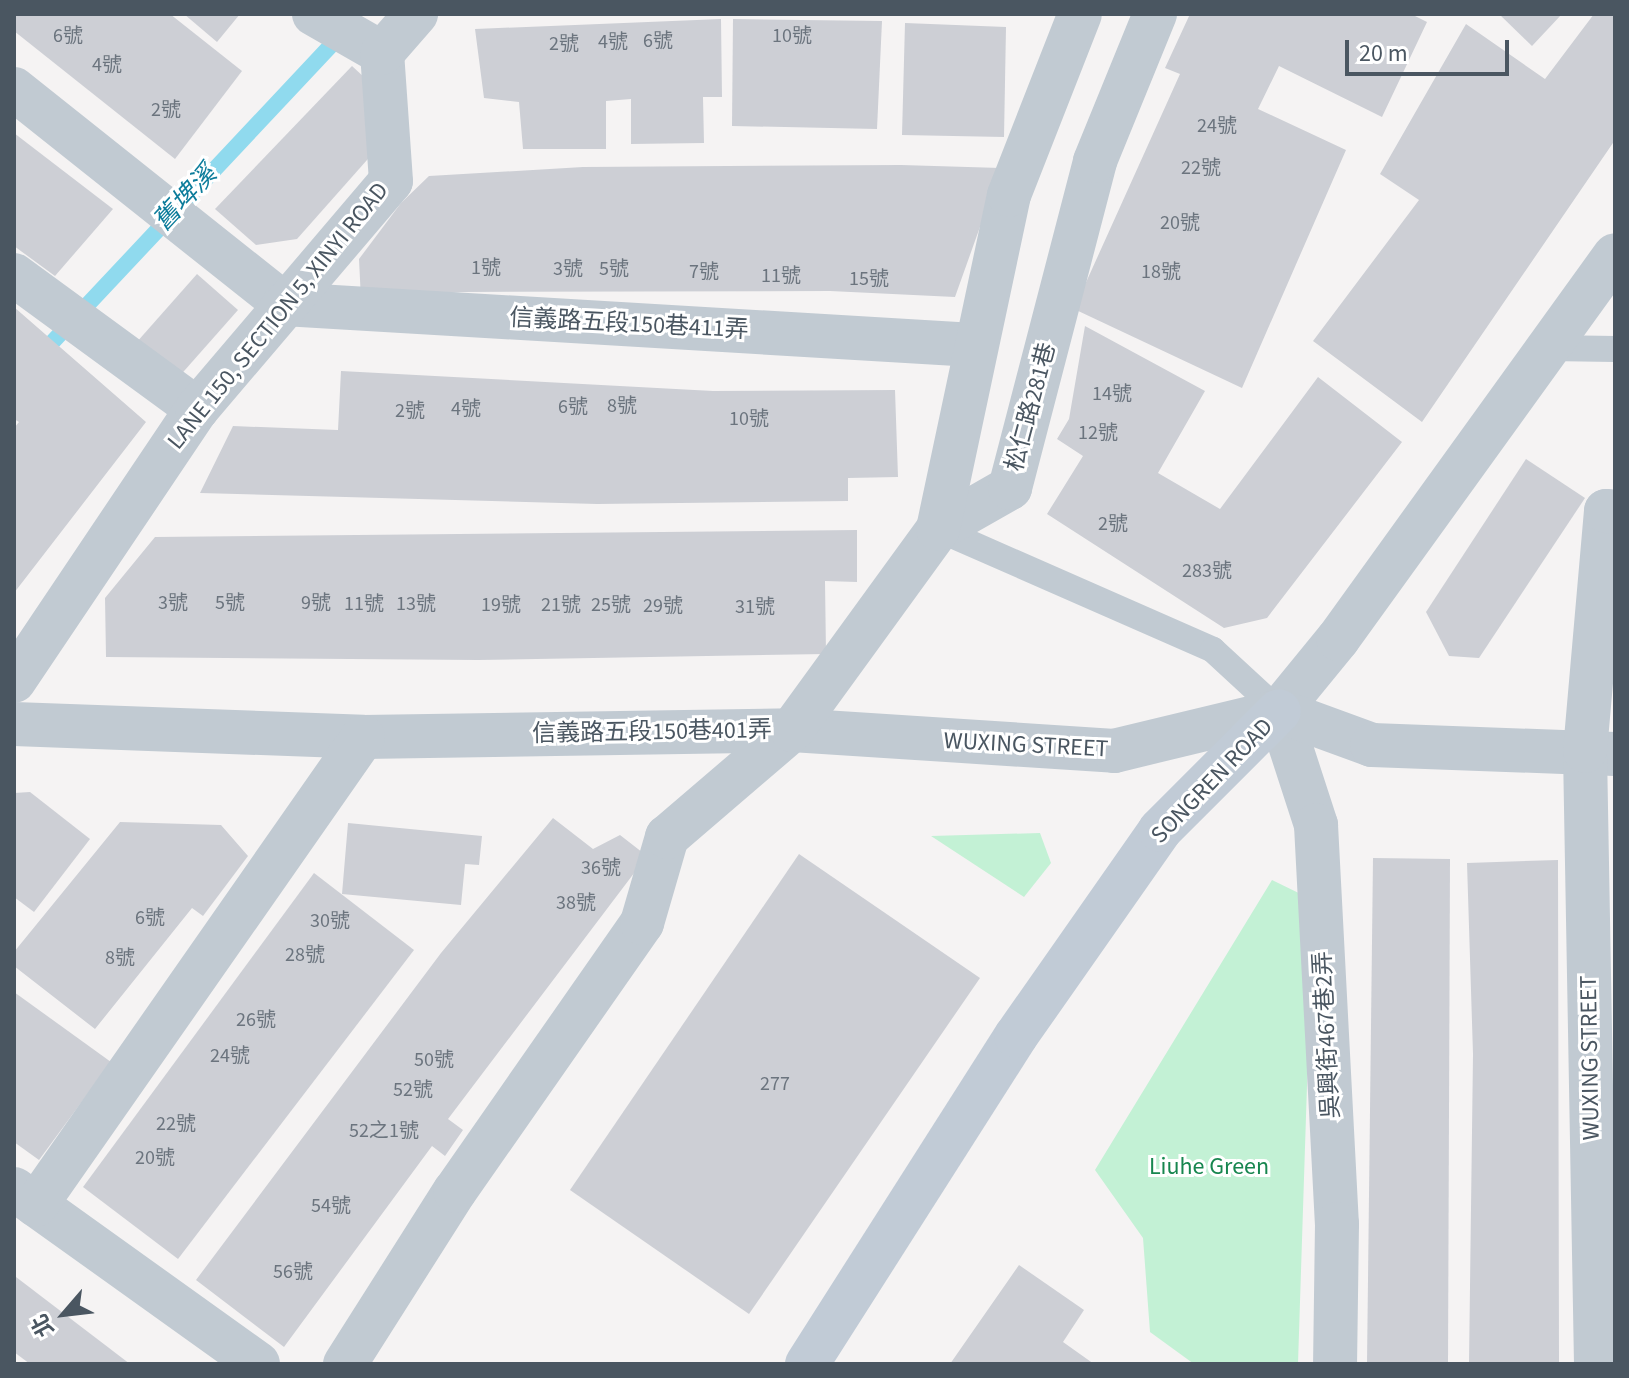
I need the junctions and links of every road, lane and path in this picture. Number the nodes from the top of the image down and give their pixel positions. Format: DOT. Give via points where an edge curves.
graph roads {
  1 [pos="314,14"];
  2 [pos="416,14"];
  3 [pos="1080,14"];
  4 [pos="1155,14"];
  5 [pos="382,53"];
  6 [pos="14,89"];
  7 [pos="1615,255"];
  8 [pos="14,275"];
  9 [pos="284,304"];
  10 [pos="974,345"];
  11 [pos="1549,348"];
  12 [pos="1615,349"];
  13 [pos="197,409"];
  14 [pos="1615,512"];
  15 [pos="938,529"];
  16 [pos="14,681"];
  17 [pos="1279,711"];
  18 [pos="14,724"];
  19 [pos="792,730"];
  20 [pos="363,737"];
  21 [pos="1600,752"];
  22 [pos="25,1197"];
  23 [pos="258,1364"];
  24 [pos="345,1364"];
  25 [pos="807,1364"];
  26 [pos="1335,1364"];
  27 [pos="1596,1364"];
  1 -- 5 [label="street"];
  2 -- 5 [label="street"];
  3 -- 10 [label="street" via="1009,195"];
  4 -- 15 [label="street, 松仁路281巷" via="1095,161 1010,488"];
  5 -- 9 [label="street, LANE 150, SECTION 5, XINYI ROAD" via="391,181"];
  6 -- 9 [label="street"];
  7 -- 11 [label="street, SONGREN ROAD"];
  8 -- 13 [label="street"];
  9 -- 10 [label="street, 信義路五段150巷411弄"];
  9 -- 13 [label="street, LANE 150, SECTION 5, XINYI ROAD"];
  10 -- 15 [label="street"];
  11 -- 12 [label="lane"];
  11 -- 17 [label="street, SONGREN ROAD" via="1338,639"];
  13 -- 16 [label="street, LANE 150, SECTION 5, XINYI ROAD"];
  14 -- 21 [label="street, WUXING STREET" via="1606,511"];
  15 -- 17 [label="lane" via="1213,650"];
  15 -- 19 [label="street"];
  17 -- 19 [label="street, WUXING STREET" via="1114,751"];
  17 -- 21 [label="street" via="1372,745"];
  17 -- 25 [label="street, SONGREN ROAD" via="1160,830 1016,1036"];
  17 -- 26 [label="street, 吳興街467巷2弄" via="1316,825 1337,1224"];
  18 -- 20 [label="street, 信義路五段150巷401弄"];
  19 -- 20 [label="street, 信義路五段150巷401弄"];
  19 -- 24 [label="street, 信義路五段150巷401弄" via="667,837 642,923 455,1191"];
  20 -- 22 [label="street"];
  21 -- 27 [label="street, WUXING STREET"];
  22 -- 23 [label="street"];
}
